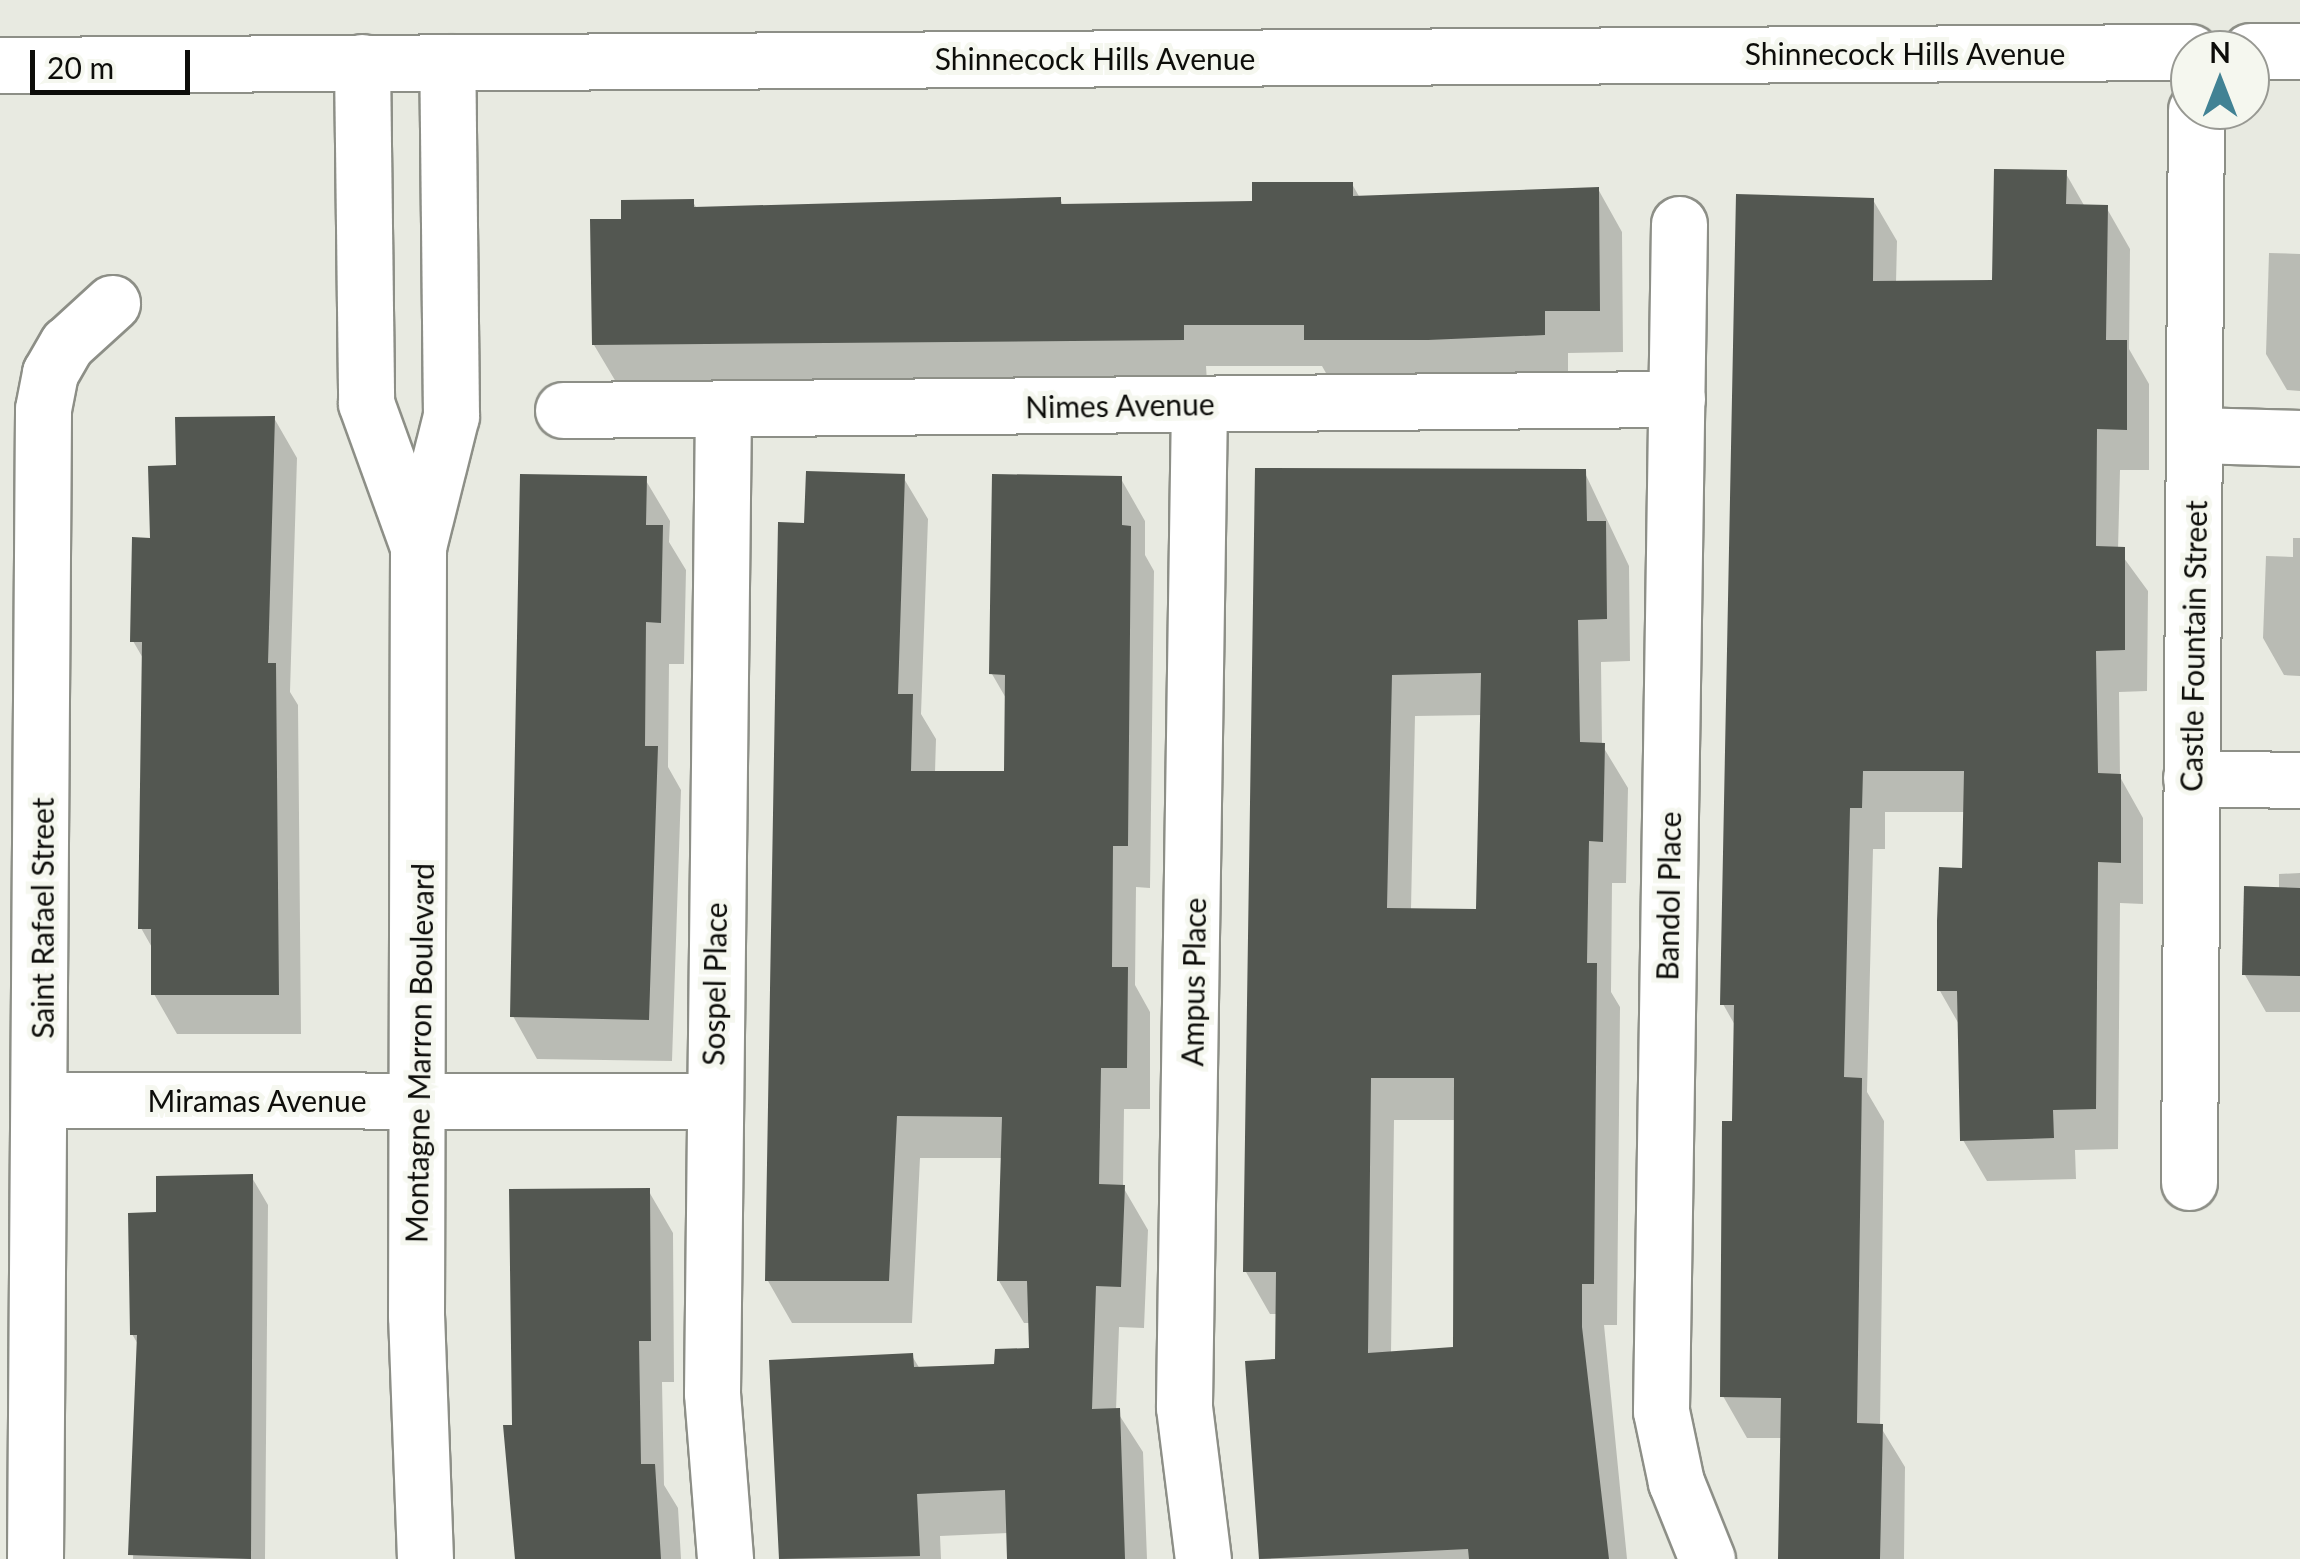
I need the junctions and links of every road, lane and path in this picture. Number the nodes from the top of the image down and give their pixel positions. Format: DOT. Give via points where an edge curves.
graph roads {
  1 [pos="2300,50"];
  2 [pos="2270,51"];
  3 [pos="2170,52"];
  4 [pos="362,62"];
  5 [pos="447,62"];
  6 [pos="0,65"];
  7 [pos="2196,130"];
  8 [pos="1679,224"];
  9 [pos="112,304"];
  10 [pos="1677,399"];
  11 [pos="1199,404"];
  12 [pos="722,408"];
  13 [pos="563,410"];
  14 [pos="2195,435"];
  15 [pos="2300,438"];
  16 [pos="418,547"];
  17 [pos="2191,778"];
  18 [pos="2300,780"];
  19 [pos="41,1100"];
  20 [pos="417,1100"];
  21 [pos="712,1101"];
  22 [pos="2189,1182"];
  23 [pos="35,1559"];
  24 [pos="425,1559"];
  25 [pos="725,1559"];
  26 [pos="1203,1559"];
  27 [pos="1707,1559"];
  1 -- 2 [label="street"];
  3 -- 5 [label="street, Shinnecock Hills Avenue"];
  4 -- 5 [label="street, Shinnecock Hills Avenue"];
  4 -- 6 [label="street, Shinnecock Hills Avenue"];
  4 -- 16 [label="street, Montagne Marron Boulevard" via="366,403"];
  5 -- 16 [label="street, Montagne Marron Boulevard" via="452,416"];
  7 -- 14 [label="street, Castle Fountain Street"];
  8 -- 10 [label="street, Bandol Place"];
  9 -- 19 [label="street, Saint Rafael Street" via="67,344 50,373 43,409"];
  10 -- 11 [label="street, Nimes Avenue"];
  10 -- 27 [label="street, Bandol Place" via="1661,1411 1676,1482"];
  11 -- 12 [label="street, Nimes Avenue"];
  11 -- 26 [label="street, Ampus Place" via="1184,1407"];
  12 -- 13 [label="street, Nimes Avenue"];
  12 -- 21 [label="street, Sospel Place"];
  14 -- 15 [label="street"];
  14 -- 17 [label="street, Castle Fountain Street"];
  16 -- 20 [label="street, Montagne Marron Boulevard"];
  17 -- 18 [label="street"];
  17 -- 22 [label="street, Castle Fountain Street"];
  19 -- 20 [label="street, Miramas Avenue"];
  19 -- 23 [label="street, Saint Rafael Street"];
  20 -- 21 [label="street, Miramas Avenue"];
  20 -- 24 [label="street, Montagne Marron Boulevard"];
  21 -- 25 [label="street, Sospel Place" via="712,1393"];
}
